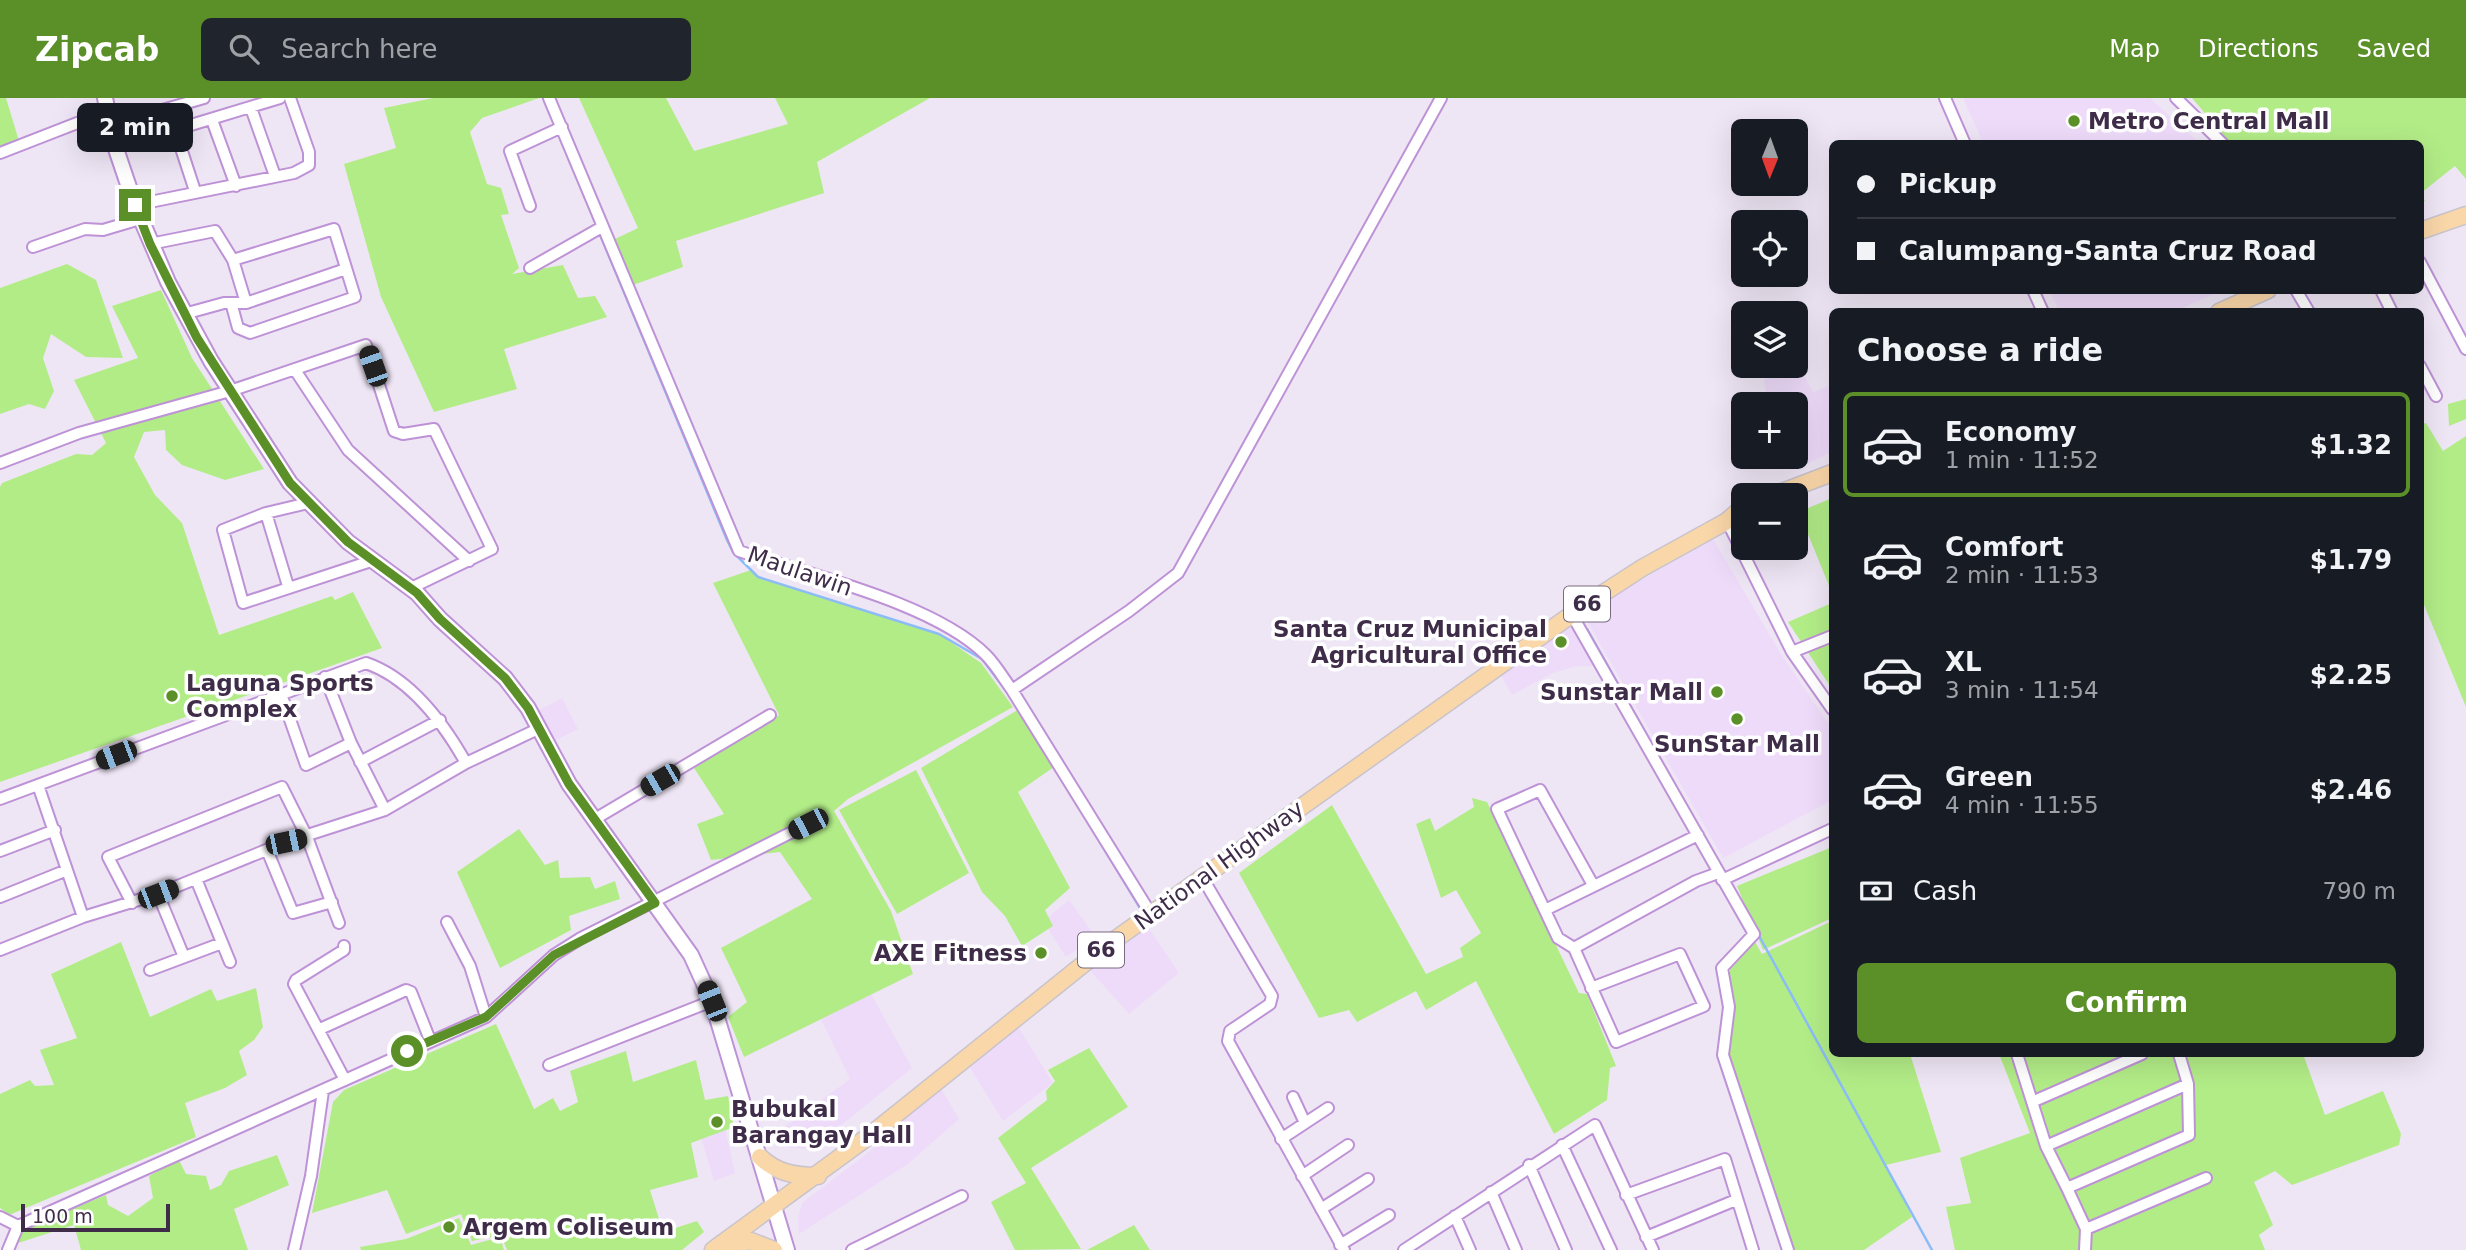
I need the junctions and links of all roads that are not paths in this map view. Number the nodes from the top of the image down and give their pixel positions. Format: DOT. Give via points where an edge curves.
graph roads {
  1 [pos="204,98"];
  2 [pos="280,98"];
  3 [pos="290,98"];
  4 [pos="549,98"];
  5 [pos="1441,98"];
  6 [pos="1945,98"];
  7 [pos="2176,98"];
  8 [pos="251,108"];
  9 [pos="108,111"];
  10 [pos="212,120"];
  11 [pos="562,127"];
  12 [pos="1963,140"];
  13 [pos="2219,140"];
  14 [pos="0,153"];
  15 [pos="275,176"];
  16 [pos="236,186"];
  17 [pos="195,191"];
  18 [pos="135,205"];
  19 [pos="530,205"];
  20 [pos="2466,215"];
  21 [pos="140,219"];
  22 [pos="603,227"];
  23 [pos="2424,230"];
  24 [pos="150,244"];
  25 [pos="33,247"];
  26 [pos="233,260"];
  27 [pos="530,268"];
  28 [pos="346,269"];
  29 [pos="2424,270"];
  30 [pos="2259,294"];
  31 [pos="246,303"];
  32 [pos="232,306"];
  33 [pos="2228,308"];
  34 [pos="184,314"];
  35 [pos="2466,349"];
  36 [pos="295,370"];
  37 [pos="2424,374"];
  38 [pos="230,391"];
  39 [pos="2436,396"];
  40 [pos="0,463"];
  41 [pos="1829,474"];
  42 [pos="1806,483"];
  43 [pos="308,503"];
  44 [pos="266,513"];
  45 [pos="1731,517"];
  46 [pos="1727,520"];
  47 [pos="370,561"];
  48 [pos="469,561"];
  49 [pos="289,586"];
  50 [pos="411,588"];
  51 [pos="1572,615"];
  52 [pos="1829,637"];
  53 [pos="1792,652"];
  54 [pos="325,677"];
  55 [pos="1012,690"];
  56 [pos="281,694"];
  57 [pos="1829,705"];
  58 [pos="770,715"];
  59 [pos="440,720"];
  60 [pos="540,729"];
  61 [pos="351,743"];
  62 [pos="360,761"];
  63 [pos="466,763"];
  64 [pos="38,785"];
  65 [pos="0,799"];
  66 [pos="385,810"];
  67 [pos="595,819"];
  68 [pos="808,824"];
  69 [pos="1829,829"];
  70 [pos="55,830"];
  71 [pos="1699,835"];
  72 [pos="307,837"];
  73 [pos="267,850"];
  74 [pos="0,851"];
  75 [pos="67,870"];
  76 [pos="1202,877"];
  77 [pos="1720,877"];
  78 [pos="195,879"];
  79 [pos="1593,886"];
  80 [pos="158,894"];
  81 [pos="0,897"];
  82 [pos="332,902"];
  83 [pos="132,903"];
  84 [pos="655,903"];
  85 [pos="1545,910"];
  86 [pos="1151,914"];
  87 [pos="83,918"];
  88 [pos="447,922"];
  89 [pos="339,923"];
  90 [pos="222,943"];
  91 [pos="344,947"];
  92 [pos="1574,948"];
  93 [pos="0,950"];
  94 [pos="184,957"];
  95 [pos="230,962"];
  96 [pos="150,970"];
  97 [pos="1591,988"];
  98 [pos="712,1001"];
  99 [pos="486,1017"];
  100 [pos="320,1029"];
  101 [pos="430,1040"];
  102 [pos="2021,1057"];
  103 [pos="2135,1057"];
  104 [pos="2180,1057"];
  105 [pos="549,1065"];
  106 [pos="345,1080"];
  107 [pos="2188,1084"];
  108 [pos="323,1091"];
  109 [pos="1293,1097"];
  110 [pos="2032,1102"];
  111 [pos="1328,1108"];
  112 [pos="1305,1123"];
  113 [pos="1281,1139"];
  114 [pos="1348,1145"];
  115 [pos="1562,1145"];
  116 [pos="2046,1146"];
  117 [pos="760,1157"];
  118 [pos="1529,1165"];
  119 [pos="818,1175"];
  120 [pos="1302,1176"];
  121 [pos="2206,1178"];
  122 [pos="1368,1179"];
  123 [pos="2067,1188"];
  124 [pos="1491,1192"];
  125 [pos="1626,1195"];
  126 [pos="962,1196"];
  127 [pos="1736,1200"];
  128 [pos="775,1204"];
  129 [pos="1321,1209"];
  130 [pos="1389,1215"];
  131 [pos="1455,1216"];
  132 [pos="0,1217"];
  133 [pos="18,1226"];
  134 [pos="2086,1229"];
  135 [pos="1646,1237"];
  136 [pos="1421,1245"];
  137 [pos="1342,1247"];
  138 [pos="8,1250"];
  139 [pos="294,1250"];
  140 [pos="713,1250"];
  141 [pos="774,1250"];
  142 [pos="787,1250"];
  143 [pos="852,1250"];
  144 [pos="1404,1250"];
  145 [pos="1470,1250"];
  146 [pos="1516,1250"];
  147 [pos="1566,1250"];
  148 [pos="1611,1250"];
  149 [pos="1653,1250"];
  150 [pos="1753,1250"];
  151 [pos="1788,1250"];
  152 [pos="2085,1250"];
  1 -- 9 [label="street"];
  2 -- 8 [label="street"];
  3 -- 15 [label="street" via="309,164"];
  4 -- 11 [label="street, Maulawin"];
  5 -- 55 [label="street" via="1178,573"];
  6 -- 12 [label="street"];
  7 -- 13 [label="street"];
  8 -- 10 [label="street"];
  8 -- 15 [label="street"];
  9 -- 14 [label="street"];
  9 -- 18 [label="main road"];
  10 -- 16 [label="street"];
  10 -- 17 [label="street" via="178,132"];
  11 -- 19 [label="street" via="510,151"];
  11 -- 22 [label="street, Maulawin"];
  15 -- 16 [label="street"];
  16 -- 17 [label="street"];
  17 -- 18 [label="street"];
  18 -- 21 [label="main road"];
  20 -- 23 [label="main road"];
  21 -- 24 [label="main road"];
  21 -- 25 [label="street" via="103,230 85,229"];
  22 -- 27 [label="street"];
  22 -- 55 [label="street, Maulawin" via="739,551 940,622 986,655"];
  24 -- 26 [label="street" via="215,231"];
  24 -- 34 [label="main road"];
  26 -- 28 [label="street" via="334,229"];
  26 -- 31 [label="street"];
  28 -- 31 [label="street"];
  28 -- 32 [label="street" via="355,297 250,333 238,327"];
  29 -- 35 [label="street"];
  30 -- 33 [label="main road"];
  31 -- 32 [label="street"];
  32 -- 34 [label="street" via="224,303"];
  34 -- 38 [label="main road"];
  36 -- 38 [label="street"];
  36 -- 48 [label="street" via="348,450"];
  36 -- 48 [label="street" via="366,345 394,431 434,429 492,549"];
  37 -- 39 [label="street"];
  38 -- 40 [label="street" via="79,433"];
  38 -- 43 [label="main road"];
  41 -- 42 [label="main road"];
  43 -- 44 [label="street"];
  43 -- 47 [label="main road"];
  44 -- 49 [label="street"];
  44 -- 49 [label="street" via="223,530 243,603"];
  45 -- 46 [label="main road, National Highway / 66"];
  46 -- 51 [label="main road, National Highway / 66"];
  46 -- 53 [label="street"];
  47 -- 49 [label="street"];
  47 -- 50 [label="main road" via="387,568"];
  48 -- 50 [label="street"];
  50 -- 60 [label="main road" via="505,678"];
  51 -- 71 [label="street"];
  51 -- 76 [label="main road, National Highway / 66"];
  52 -- 53 [label="street"];
  53 -- 57 [label="street"];
  54 -- 56 [label="street"];
  54 -- 59 [label="street" via="366,663 383,669"];
  54 -- 61 [label="street"];
  55 -- 86 [label="street, Maulawin"];
  56 -- 61 [label="street" via="306,765"];
  56 -- 64 [label="street"];
  58 -- 67 [label="street"];
  59 -- 62 [label="street"];
  59 -- 63 [label="street"];
  60 -- 63 [label="street"];
  60 -- 67 [label="main road" via="564,776"];
  61 -- 62 [label="street"];
  62 -- 66 [label="street"];
  63 -- 66 [label="street"];
  64 -- 65 [label="street"];
  64 -- 70 [label="street"];
  66 -- 72 [label="street"];
  67 -- 84 [label="main road"];
  68 -- 84 [label="street"];
  69 -- 77 [label="street"];
  70 -- 74 [label="street"];
  70 -- 75 [label="street"];
  71 -- 77 [label="street"];
  71 -- 79 [label="street"];
  72 -- 73 [label="street"];
  72 -- 82 [label="street"];
  72 -- 83 [label="street" via="282,787 108,857"];
  73 -- 78 [label="street"];
  73 -- 82 [label="street" via="293,913"];
  75 -- 81 [label="street"];
  75 -- 87 [label="street"];
  76 -- 86 [label="main road, National Highway / 66"];
  76 -- 113 [label="street" via="1272,996 1270,1004 1230,1031 1227,1041"];
  77 -- 92 [label="street" via="1696,881"];
  77 -- 151 [label="street" via="1754,934 1722,968 1729,1007 1723,1055"];
  78 -- 80 [label="street"];
  78 -- 90 [label="street"];
  79 -- 85 [label="street"];
  79 -- 85 [label="street" via="1540,790 1497,809"];
  80 -- 83 [label="street"];
  80 -- 94 [label="street"];
  82 -- 89 [label="street"];
  83 -- 87 [label="street"];
  84 -- 98 [label="main road" via="691,955"];
  84 -- 99 [label="street" via="554,955"];
  85 -- 92 [label="street" via="1558,938"];
  86 -- 119 [label="main road, National Highway / 66"];
  87 -- 93 [label="street"];
  88 -- 99 [label="street" via="470,966"];
  90 -- 94 [label="street"];
  90 -- 95 [label="street"];
  91 -- 100 [label="street" via="294,984"];
  92 -- 97 [label="street"];
  94 -- 96 [label="street"];
  97 -- 97 [label="street" via="1616,1042 1703,1006 1680,954"];
  98 -- 105 [label="street"];
  98 -- 117 [label="main road"];
  99 -- 101 [label="street"];
  100 -- 101 [label="street" via="406,990 411,992"];
  100 -- 106 [label="street"];
  101 -- 106 [label="street"];
  102 -- 110 [label="street"];
  103 -- 110 [label="street"];
  104 -- 107 [label="street"];
  106 -- 108 [label="street"];
  107 -- 116 [label="street"];
  107 -- 123 [label="street" via="2189,1135"];
  108 -- 133 [label="street"];
  108 -- 139 [label="street"];
  109 -- 112 [label="street"];
  110 -- 116 [label="street"];
  111 -- 112 [label="street"];
  112 -- 113 [label="street"];
  113 -- 120 [label="street"];
  114 -- 120 [label="street"];
  115 -- 118 [label="street"];
  115 -- 125 [label="street" via="1597,1125"];
  115 -- 148 [label="street"];
  116 -- 123 [label="street"];
  117 -- 119 [label="main road" via="787,1173"];
  117 -- 128 [label="main road"];
  118 -- 124 [label="street"];
  118 -- 147 [label="street"];
  119 -- 128 [label="main road, National Highway / 66"];
  120 -- 129 [label="street"];
  121 -- 134 [label="street"];
  122 -- 129 [label="street"];
  123 -- 134 [label="street"];
  124 -- 131 [label="street"];
  124 -- 146 [label="street"];
  125 -- 127 [label="street" via="1725,1159"];
  125 -- 135 [label="street"];
  126 -- 143 [label="street"];
  127 -- 135 [label="street"];
  127 -- 150 [label="street"];
  128 -- 140 [label="main road, National Highway / 66"];
  128 -- 142 [label="main road"];
  129 -- 137 [label="street"];
  130 -- 137 [label="street"];
  131 -- 136 [label="street"];
  131 -- 145 [label="street"];
  132 -- 133 [label="street"];
  133 -- 138 [label="street"];
  134 -- 152 [label="street"];
  135 -- 149 [label="street"];
  136 -- 144 [label="street"];
  140 -- 141 [label="main road" via="737,1241"];
}
